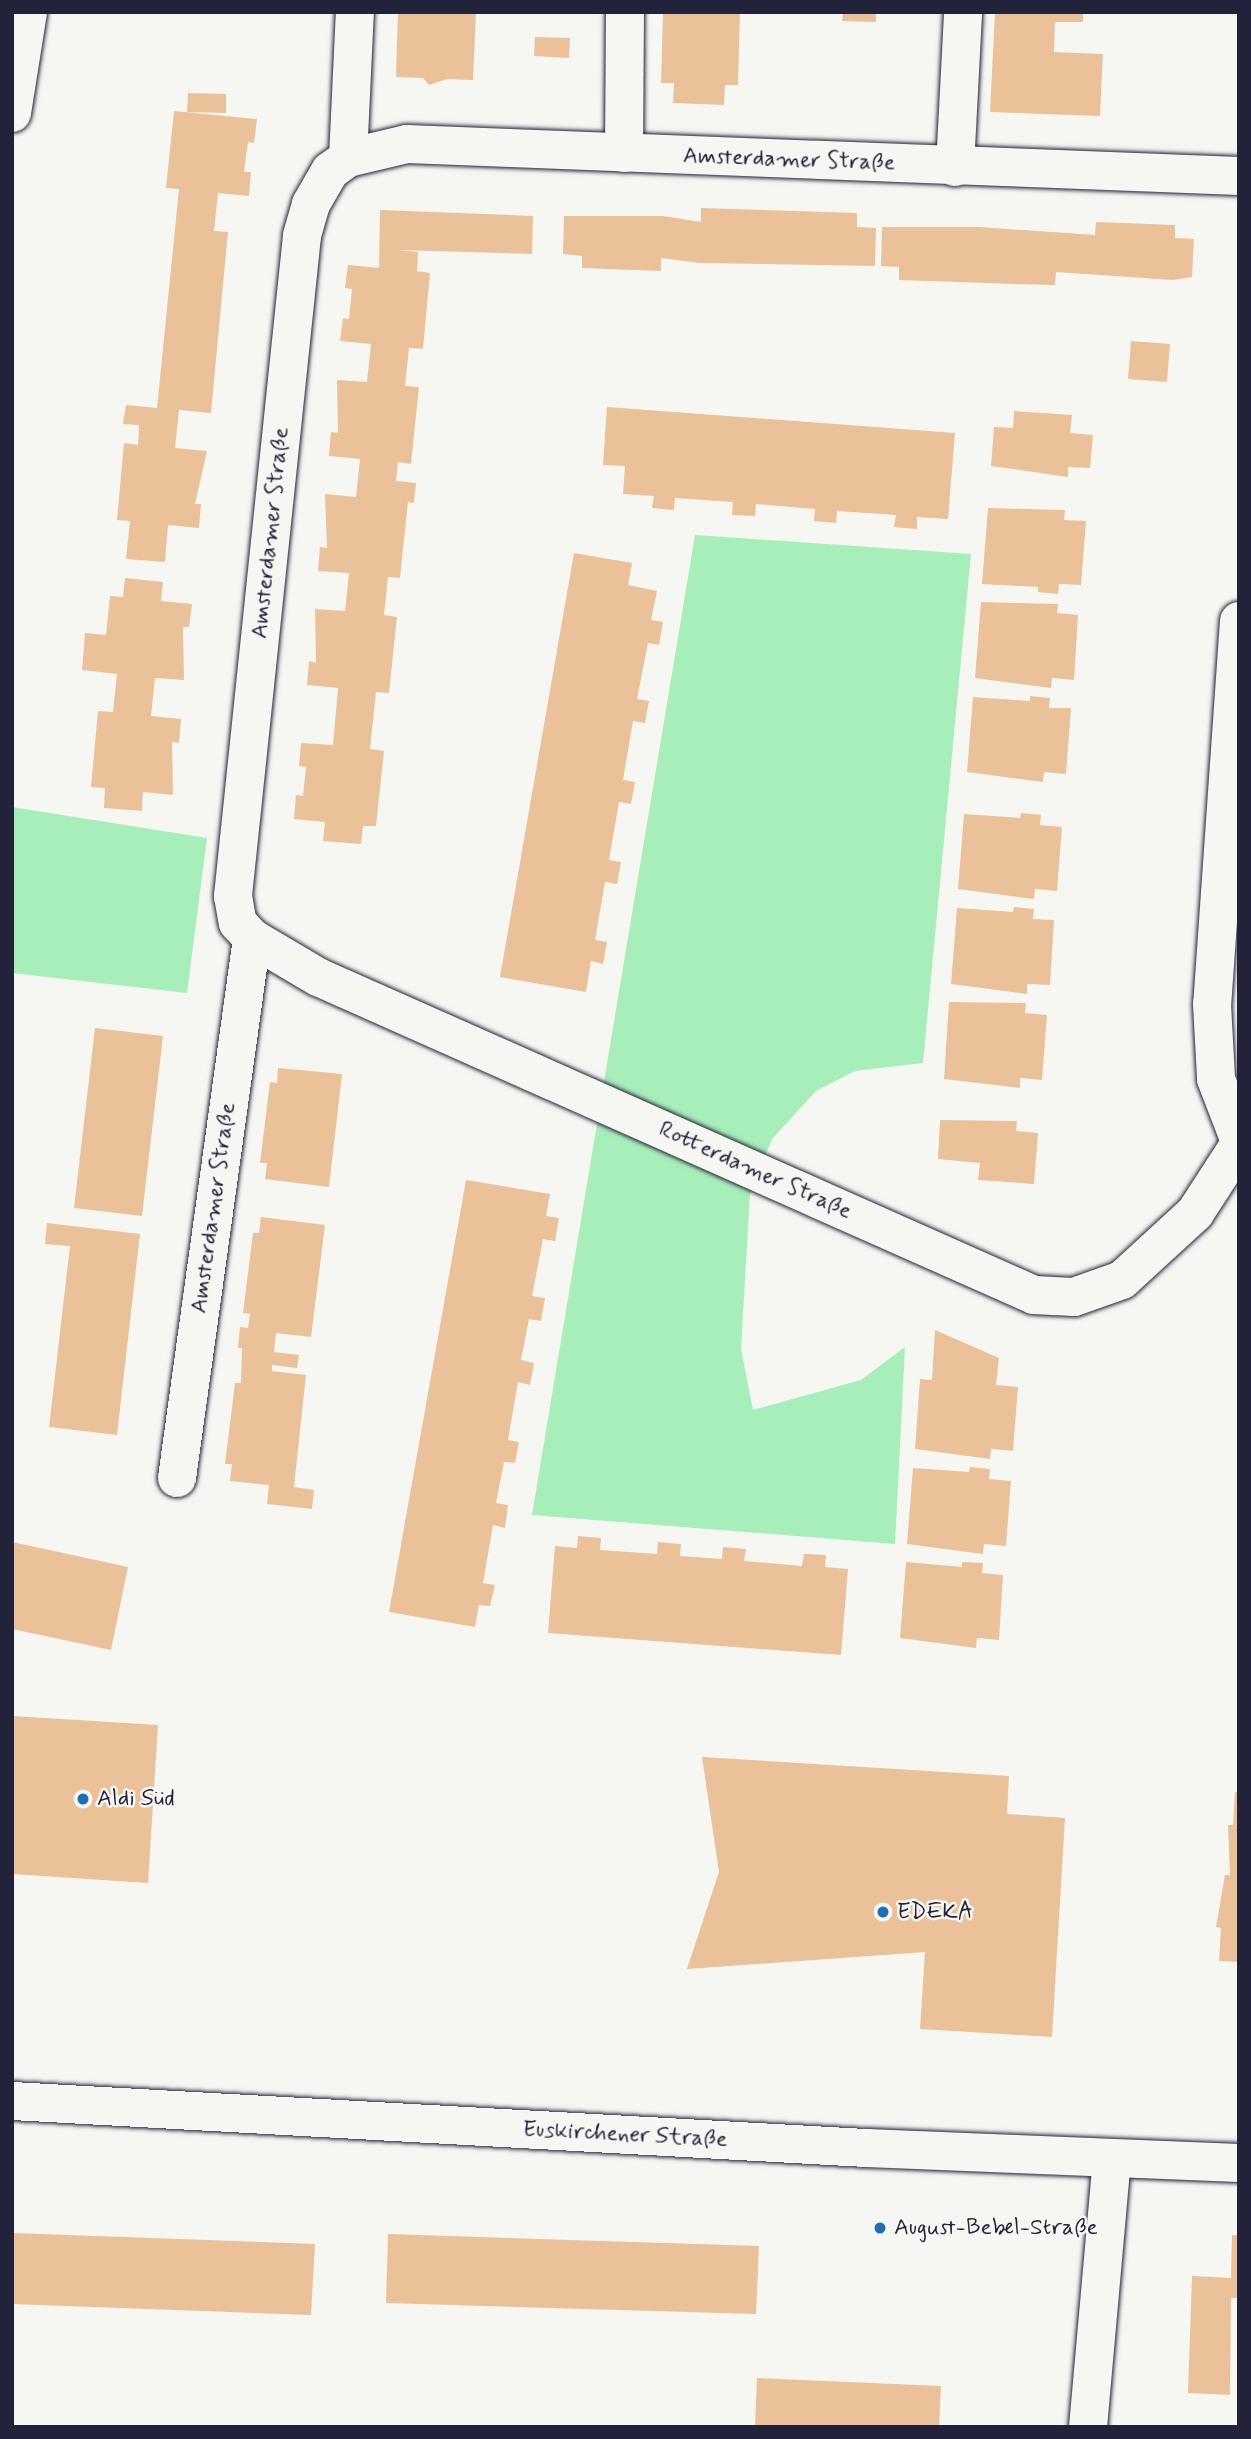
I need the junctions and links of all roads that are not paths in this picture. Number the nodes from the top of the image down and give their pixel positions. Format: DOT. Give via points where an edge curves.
graph roads {
  1 [pos="29,12"];
  2 [pos="355,12"];
  3 [pos="625,12"];
  4 [pos="963,12"];
  5 [pos="12,113"];
  6 [pos="624,153"];
  7 [pos="348,158"];
  8 [pos="955,167"];
  9 [pos="1239,176"];
  10 [pos="1239,621"];
  11 [pos="245,931"];
  12 [pos="1239,1142"];
  13 [pos="177,1479"];
  14 [pos="12,2101"];
  15 [pos="1112,2160"];
  16 [pos="1239,2163"];
  17 [pos="1088,2427"];
  1 -- 5 [label="street"];
  2 -- 7 [label="street"];
  3 -- 6 [label="street"];
  4 -- 8 [label="street"];
  6 -- 7 [label="street, Amsterdamer Straße" via="407,144"];
  6 -- 8 [label="street, Amsterdamer Straße"];
  7 -- 11 [label="street, Amsterdamer Straße" via="330,171 311,204 302,236 233,896"];
  8 -- 9 [label="street, Amsterdamer Straße"];
  10 -- 12 [label="street" via="1212,1004 1216,1079"];
  11 -- 12 [label="street, Rotterdamer Straße" via="318,977 1034,1295 1074,1297 1122,1280 1195,1213"];
  11 -- 13 [label="street, Amsterdamer Straße"];
  14 -- 15 [label="street, Euskirchener Straße"];
  15 -- 16 [label="street, Euskirchener Straße"];
  15 -- 17 [label="street"];
}
